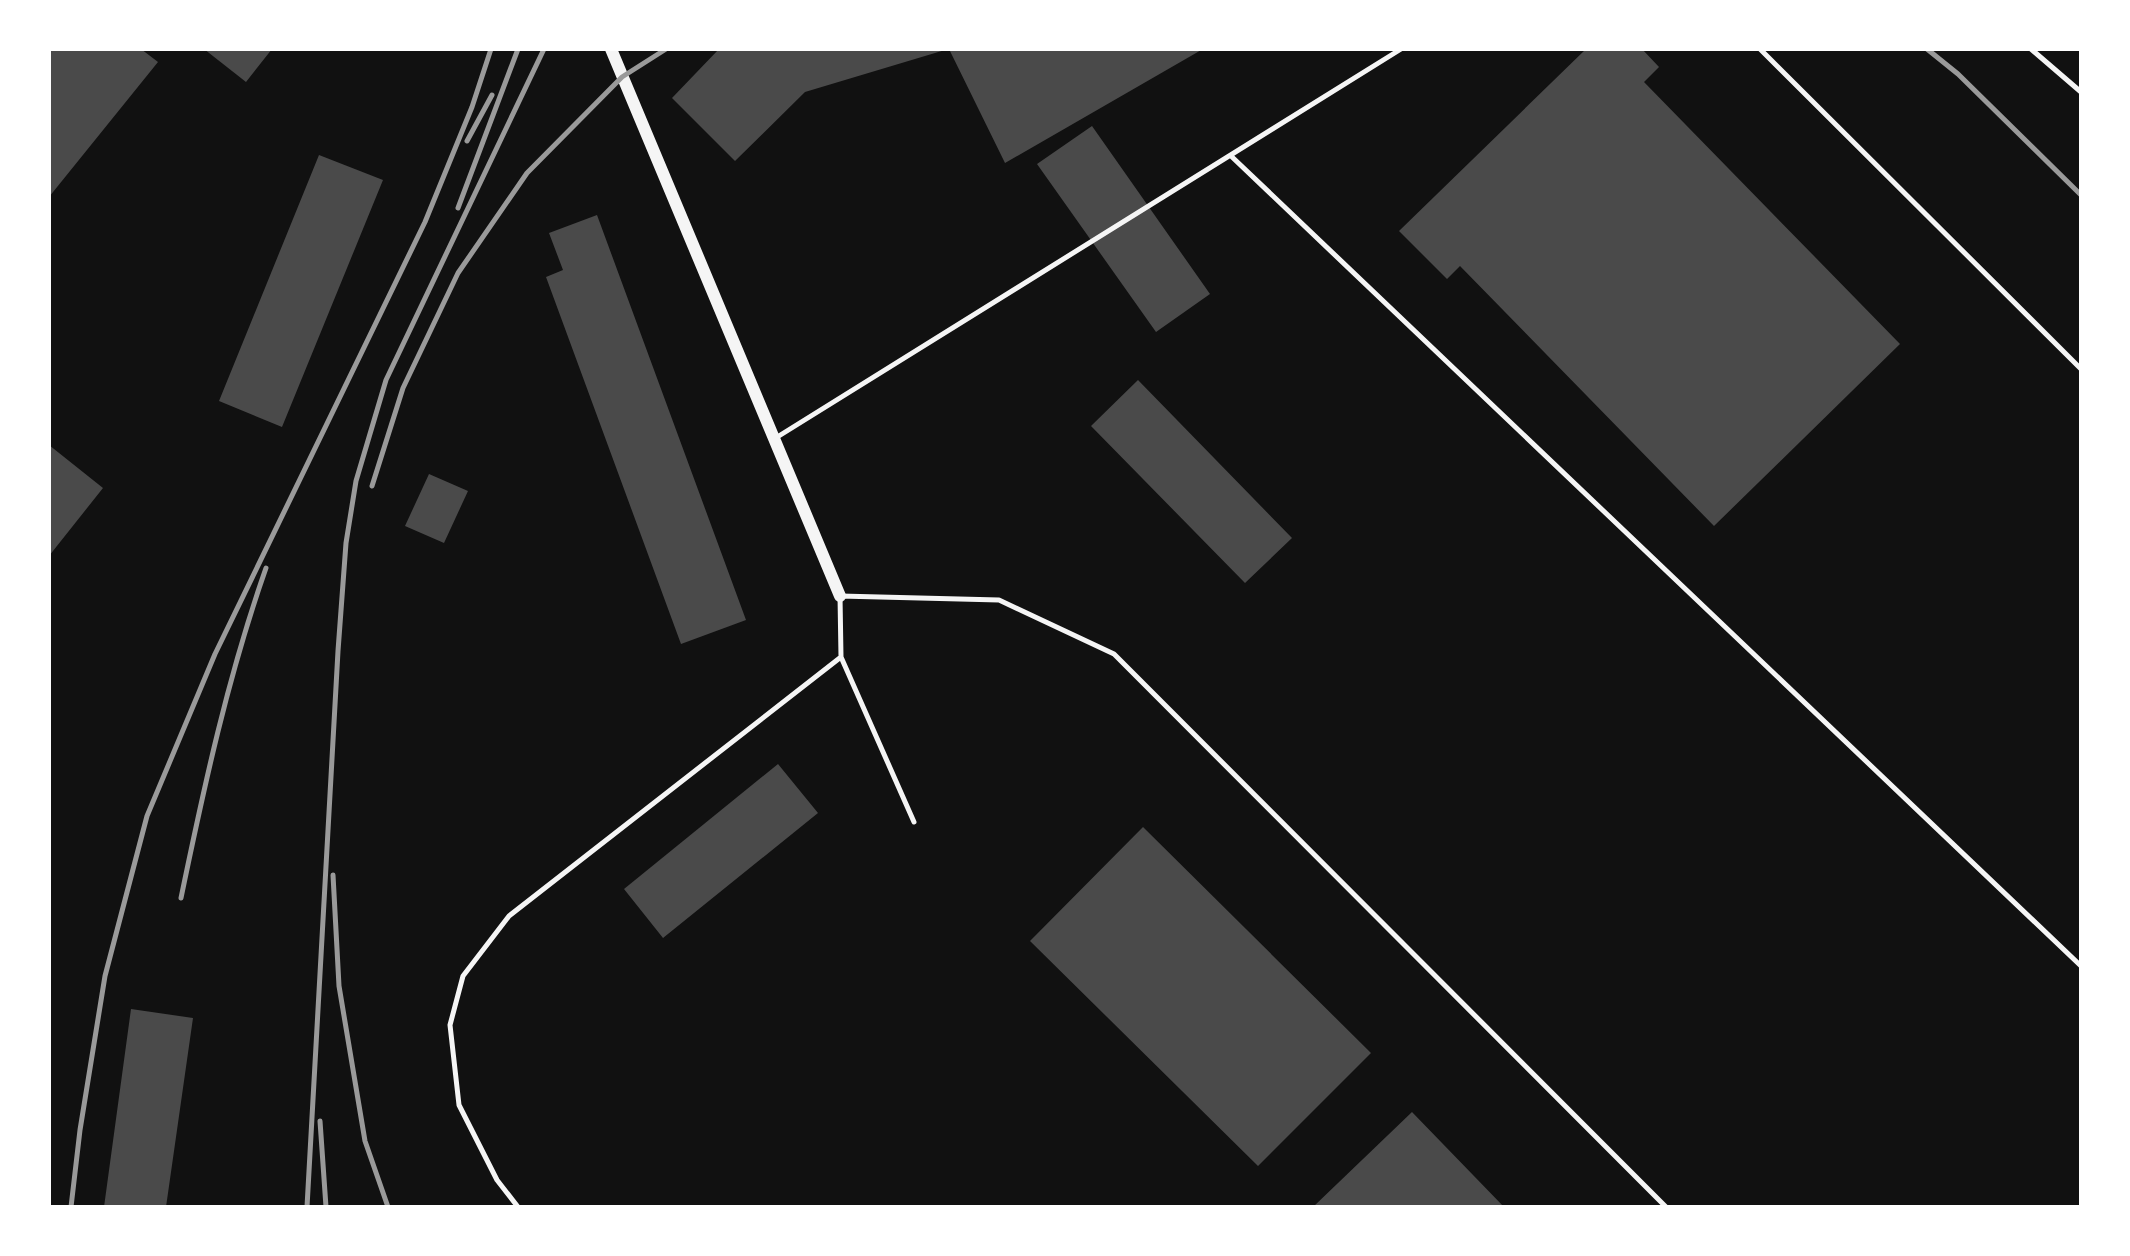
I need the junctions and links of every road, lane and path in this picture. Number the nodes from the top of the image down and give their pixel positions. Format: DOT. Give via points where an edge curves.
graph roads {
  1 [pos="611,49"];
  2 [pos="1401,49"];
  3 [pos="1759,49"];
  4 [pos="2031,49"];
  5 [pos="2081,92"];
  6 [pos="1231,156"];
  7 [pos="2081,369"];
  8 [pos="774,439"];
  9 [pos="840,596"];
  10 [pos="841,657"];
  11 [pos="914,822"];
  12 [pos="2081,966"];
  13 [pos="518,1207"];
  14 [pos="1666,1207"];
  1 -- 8 [label="street"];
  2 -- 6 [label="lane"];
  3 -- 7 [label="lane"];
  4 -- 5 [label="lane"];
  6 -- 8 [label="lane"];
  6 -- 12 [label="lane"];
  8 -- 9 [label="street"];
  9 -- 10 [label="lane"];
  9 -- 14 [label="lane" via="999,600 1114,654"];
  10 -- 11 [label="lane"];
  10 -- 13 [label="lane" via="509,916 463,976 450,1026 459,1105 497,1180"];
}
